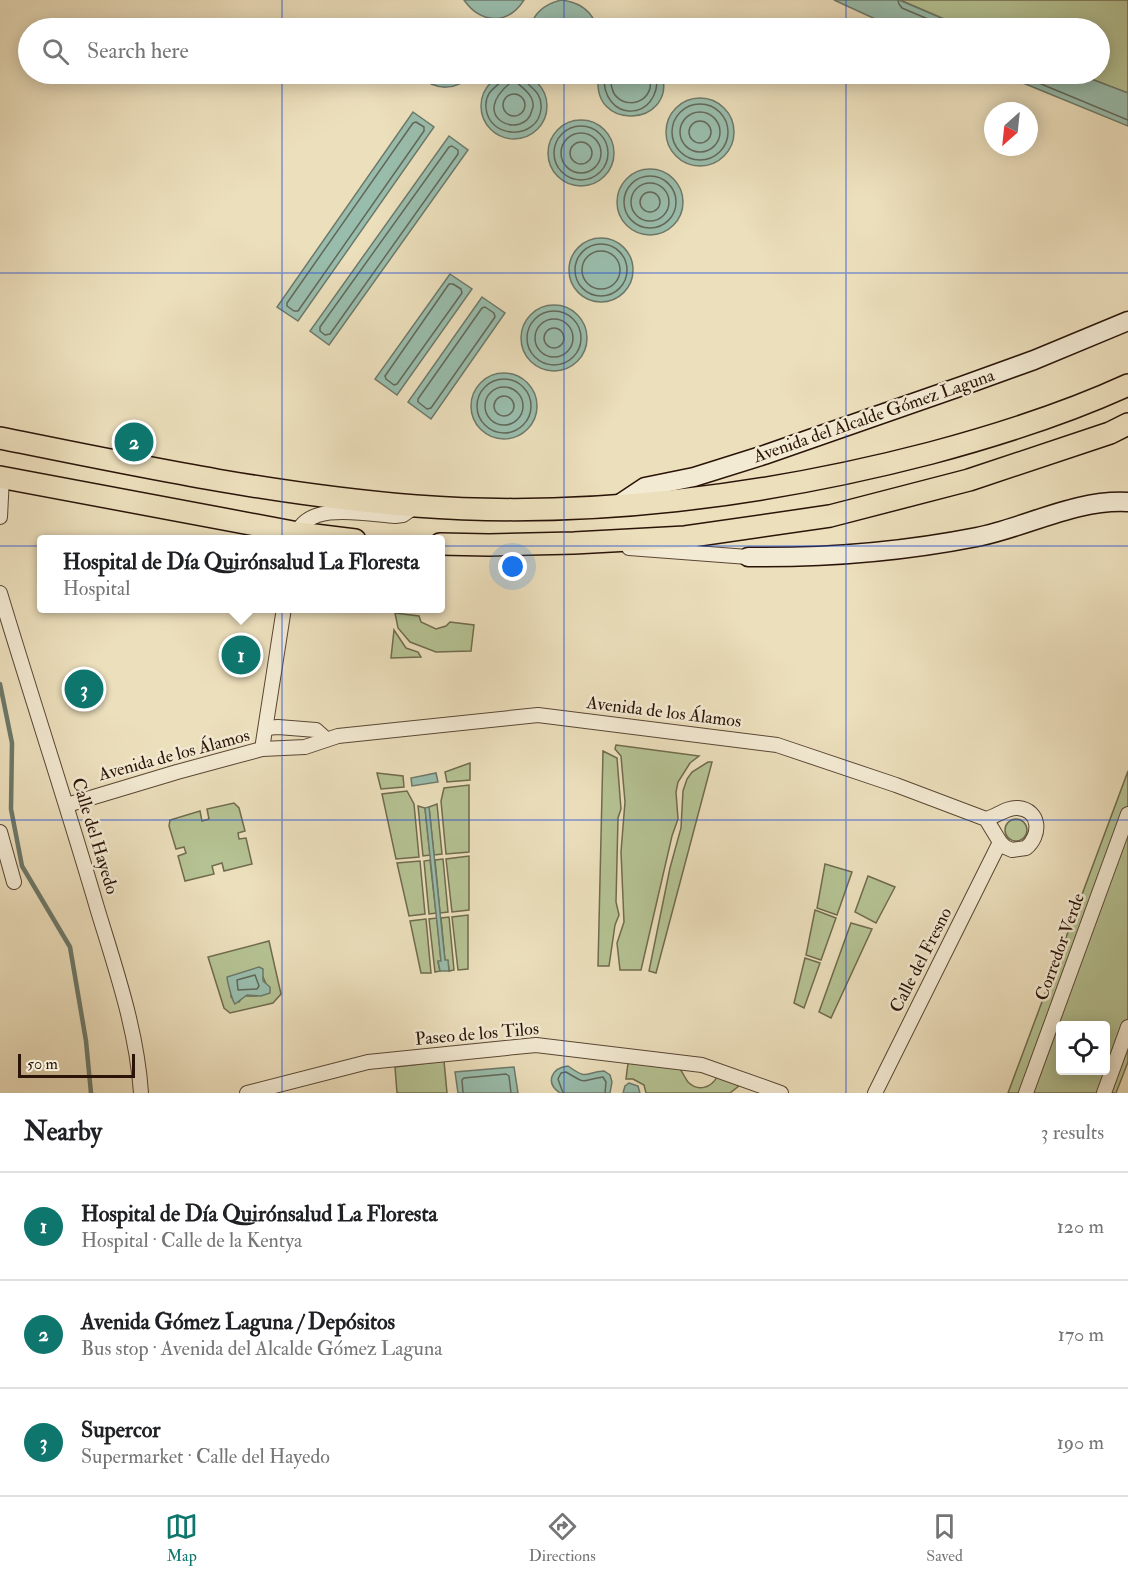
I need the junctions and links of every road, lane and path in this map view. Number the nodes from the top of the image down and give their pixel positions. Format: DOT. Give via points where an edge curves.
graph roads {
  1 [pos="1128,321"];
  2 [pos="1128,385"];
  3 [pos="1128,424"];
  4 [pos="0,438"];
  5 [pos="1,476"];
  6 [pos="1128,502"];
  7 [pos="618,505"];
  8 [pos="416,506"];
  9 [pos="0,517"];
  10 [pos="292,535"];
  11 [pos="298,535"];
  12 [pos="574,543"];
  13 [pos="445,544"];
  14 [pos="748,557"];
  15 [pos="0,592"];
  16 [pos="283,613"];
  17 [pos="266,728"];
  18 [pos="326,739"];
  19 [pos="262,750"];
  20 [pos="67,804"];
  21 [pos="1128,814"];
  22 [pos="986,819"];
  23 [pos="0,832"];
  24 [pos="1000,842"];
  25 [pos="14,882"];
  26 [pos="1128,1027"];
  27 [pos="141,1093"];
  28 [pos="247,1093"];
  29 [pos="781,1093"];
  30 [pos="875,1093"];
  31 [pos="1026,1093"];
  32 [pos="1104,1093"];
  1 -- 7 [label="street, Avenida del Alcalde Gómez Laguna" via="962,386 694,477 645,487"];
  2 -- 7 [label="main road, Avenida del Alcalde Gómez Laguna" via="1040,420 862,470 735,494"];
  3 -- 12 [label="main road" via="969,480 830,516 685,537"];
  4 -- 8 [label="main road, Avenida del Alcalde Gómez Laguna" via="294,493"];
  5 -- 9 [label="street"];
  5 -- 10 [label="main road"];
  6 -- 14 [label="street" via="1099,503 979,537 880,553"];
  7 -- 8 [label="main road, Avenida del Alcalde Gómez Laguna" via="521,509"];
  8 -- 11 [label="street, Avenida del Alcalde Gómez Laguna" via="395,516 327,512 313,518"];
  12 -- 13 [label="main road"];
  12 -- 14 [label="street"];
  15 -- 20 [label="street, Calle del Hayedo"];
  16 -- 17 [label="street"];
  17 -- 18 [label="street, Avenida de los Álamos" via="316,730"];
  17 -- 19 [label="street"];
  18 -- 19 [label="street, Avenida de los Álamos" via="305,747"];
  18 -- 22 [label="street, Avenida de los Álamos" via="538,715 555,717 777,745"];
  19 -- 20 [label="street, Avenida de los Álamos"];
  20 -- 27 [label="street, Calle del Hayedo" via="119,982"];
  21 -- 31 [label="street, Corredor Verde"];
  22 -- 24 [label="street"];
  22 -- 24 [label="street" via="1014,808 1028,811 1033,817 1037,830 1026,848 1012,849"];
  23 -- 25 [label="street"];
  24 -- 30 [label="street, Calle del Fresno"];
  26 -- 32 [label="street"];
  28 -- 29 [label="street, Paseo de los Tilos" via="368,1062 536,1045 702,1065"];
}
